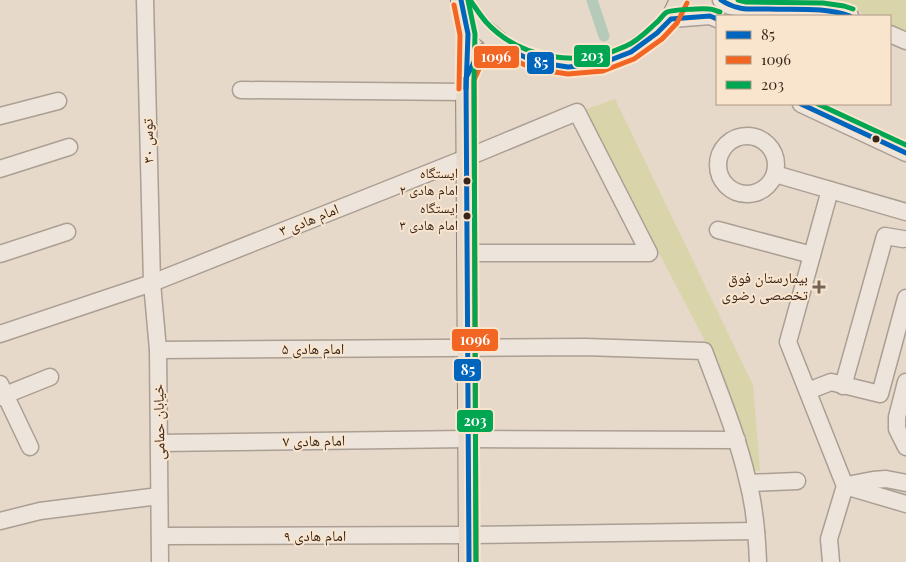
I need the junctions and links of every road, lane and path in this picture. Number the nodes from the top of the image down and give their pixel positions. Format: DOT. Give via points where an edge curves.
graph roads {
  1 [pos="145,0"];
  2 [pos="461,0"];
  3 [pos="680,0"];
  4 [pos="721,0"];
  5 [pos="794,13"];
  6 [pos="847,15"];
  7 [pos="671,19"];
  8 [pos="716,19"];
  9 [pos="891,34"];
  10 [pos="906,41"];
  11 [pos="506,48"];
  12 [pos="466,85"];
  13 [pos="241,90"];
  14 [pos="58,102"];
  15 [pos="803,105"];
  16 [pos="0,116"];
  17 [pos="68,147"];
  18 [pos="906,153"];
  19 [pos="466,158"];
  20 [pos="0,169"];
  21 [pos="775,174"];
  22 [pos="830,190"];
  23 [pos="906,212"];
  24 [pos="906,221"];
  25 [pos="718,230"];
  26 [pos="67,232"];
  27 [pos="905,238"];
  28 [pos="467,253"];
  29 [pos="0,254"];
  30 [pos="812,255"];
  31 [pos="152,283"];
  32 [pos="906,298"];
  33 [pos="0,334"];
  34 [pos="468,347"];
  35 [pos="158,350"];
  36 [pos="50,377"];
  37 [pos="906,382"];
  38 [pos="843,386"];
  39 [pos="2,392"];
  40 [pos="808,392"];
  41 [pos="468,439"];
  42 [pos="737,440"];
  43 [pos="159,443"];
  44 [pos="30,447"];
  45 [pos="906,447"];
  46 [pos="797,481"];
  47 [pos="754,483"];
  48 [pos="906,484"];
  49 [pos="844,486"];
  50 [pos="159,496"];
  51 [pos="906,504"];
  52 [pos="0,522"];
  53 [pos="756,531"];
  54 [pos="469,535"];
  55 [pos="160,536"];
  56 [pos="160,562"];
  57 [pos="469,562"];
  58 [pos="758,562"];
  59 [pos="831,562"];
  1 -- 31 [label="street, توس ۳۰"];
  2 -- 11 [label="main road" via="480,27"];
  2 -- 12 [label="main road" via="468,34"];
  3 -- 7 [label="main road"];
  4 -- 5 [label="street" via="745,9"];
  5 -- 6 [label="street" via="823,10"];
  7 -- 8 [label="street" via="710,16"];
  7 -- 11 [label="main road" via="631,52 600,64 568,67 535,62"];
  9 -- 10 [label="street"];
  11 -- 12 [label="main road" via="488,51 474,62"];
  12 -- 13 [label="street"];
  12 -- 19 [label="main road"];
  14 -- 16 [label="street"];
  15 -- 18 [label="street"];
  17 -- 20 [label="street"];
  19 -- 28 [label="main road"];
  19 -- 28 [label="street, امام هادی ۳" via="577,112 649,253"];
  19 -- 31 [label="street, امام هادی ۳"];
  21 -- 22 [label="street"];
  22 -- 23 [label="street"];
  22 -- 30 [label="street"];
  24 -- 27 [label="street"];
  25 -- 30 [label="street"];
  26 -- 29 [label="street"];
  27 -- 38 [label="street" via="885,236"];
  28 -- 34 [label="main road"];
  30 -- 40 [label="street" via="788,342"];
  31 -- 33 [label="street, امام هادی ۳"];
  31 -- 35 [label="street, خیابان حمامی"];
  32 -- 38 [label="street" via="880,394"];
  34 -- 35 [label="street, امام هادی ۵"];
  34 -- 41 [label="main road"];
  34 -- 42 [label="street, امام هادی ۵" via="704,351"];
  35 -- 43 [label="street, خیابان حمامی"];
  36 -- 39 [label="street"];
  37 -- 45 [label="street" via="897,417 897,429"];
  38 -- 40 [label="street" via="831,382"];
  39 -- 44 [label="street"];
  40 -- 49 [label="street"];
  41 -- 42 [label="street, امام هادی ۷"];
  41 -- 43 [label="street, امام هادی ۷"];
  41 -- 54 [label="main road"];
  42 -- 47 [label="street"];
  43 -- 50 [label="street, خیابان حمامی"];
  46 -- 47 [label="street"];
  47 -- 53 [label="street"];
  48 -- 49 [label="street" via="886,479"];
  49 -- 51 [label="street"];
  49 -- 59 [label="street" via="829,539"];
  50 -- 52 [label="street" via="40,511"];
  50 -- 55 [label="street, خیابان حمامی"];
  53 -- 54 [label="street, امام هادی ۹"];
  53 -- 58 [label="street"];
  54 -- 55 [label="street, امام هادی ۹"];
  54 -- 57 [label="main road"];
  55 -- 56 [label="street, خیابان حمامی"];
}
